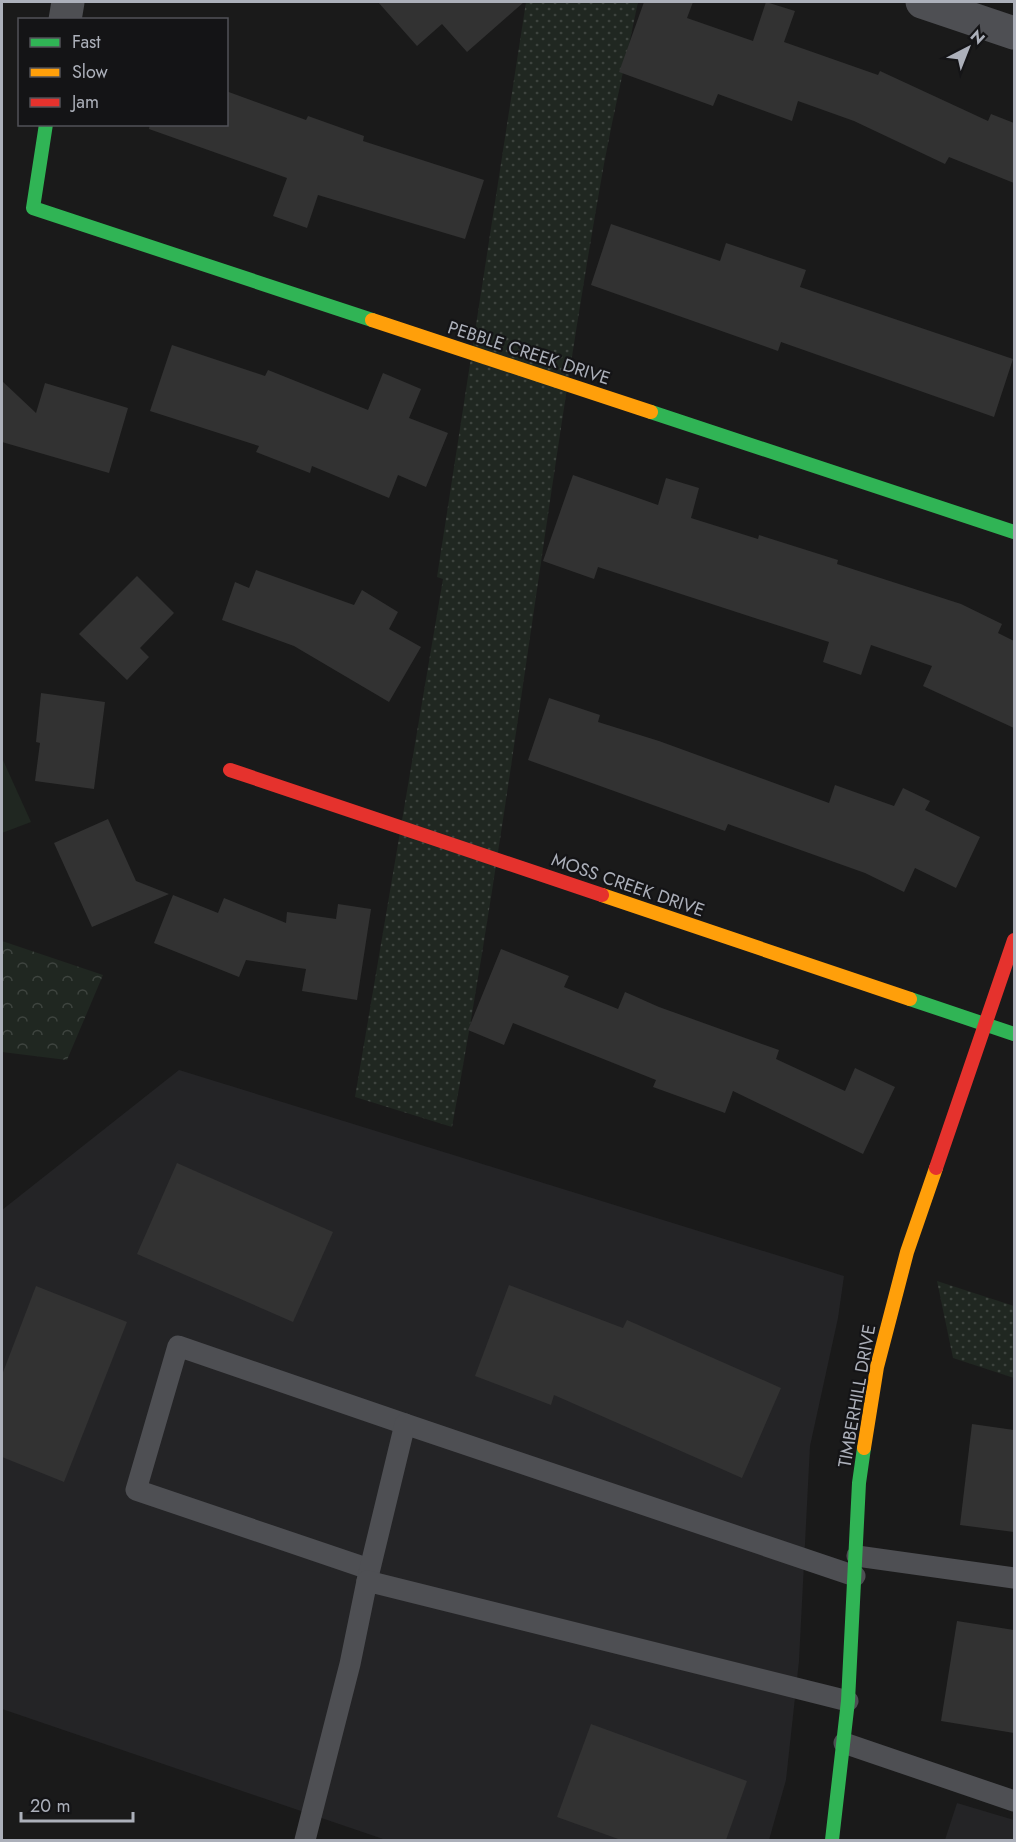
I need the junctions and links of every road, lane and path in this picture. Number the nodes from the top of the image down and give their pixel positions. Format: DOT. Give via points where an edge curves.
graph roads {
  1 [pos="68,2"];
  2 [pos="922,2"];
  3 [pos="65,18"];
  4 [pos="1014,33"];
  5 [pos="46,126"];
  6 [pos="1014,532"];
  7 [pos="230,770"];
  8 [pos="1014,940"];
  9 [pos="986,1024"];
  10 [pos="1014,1034"];
  11 [pos="405,1424"];
  12 [pos="856,1566"];
  13 [pos="368,1575"];
  14 [pos="1014,1578"];
  15 [pos="848,1701"];
  16 [pos="844,1743"];
  17 [pos="1014,1801"];
  18 [pos="305,1840"];
  19 [pos="832,1840"];
  1 -- 3 [label="street"];
  2 -- 4 [label="street"];
  5 -- 6 [label="street, PEBBLE CREEK DRIVE" via="33,208"];
  7 -- 9 [label="street, MOSS CREEK DRIVE"];
  8 -- 9 [label="street, TIMBERHILL DRIVE"];
  9 -- 10 [label="street, MOSS CREEK DRIVE"];
  9 -- 12 [label="street, TIMBERHILL DRIVE" via="907,1252 877,1367 859,1483"];
  11 -- 12 [label="lane"];
  11 -- 13 [label="lane"];
  11 -- 13 [label="lane" via="178,1346 136,1490"];
  12 -- 14 [label="lane"];
  12 -- 15 [label="street, TIMBERHILL DRIVE"];
  13 -- 15 [label="lane"];
  13 -- 18 [label="lane" via="351,1664"];
  15 -- 16 [label="street, TIMBERHILL DRIVE"];
  16 -- 17 [label="lane"];
  16 -- 19 [label="street, TIMBERHILL DRIVE"];
}
